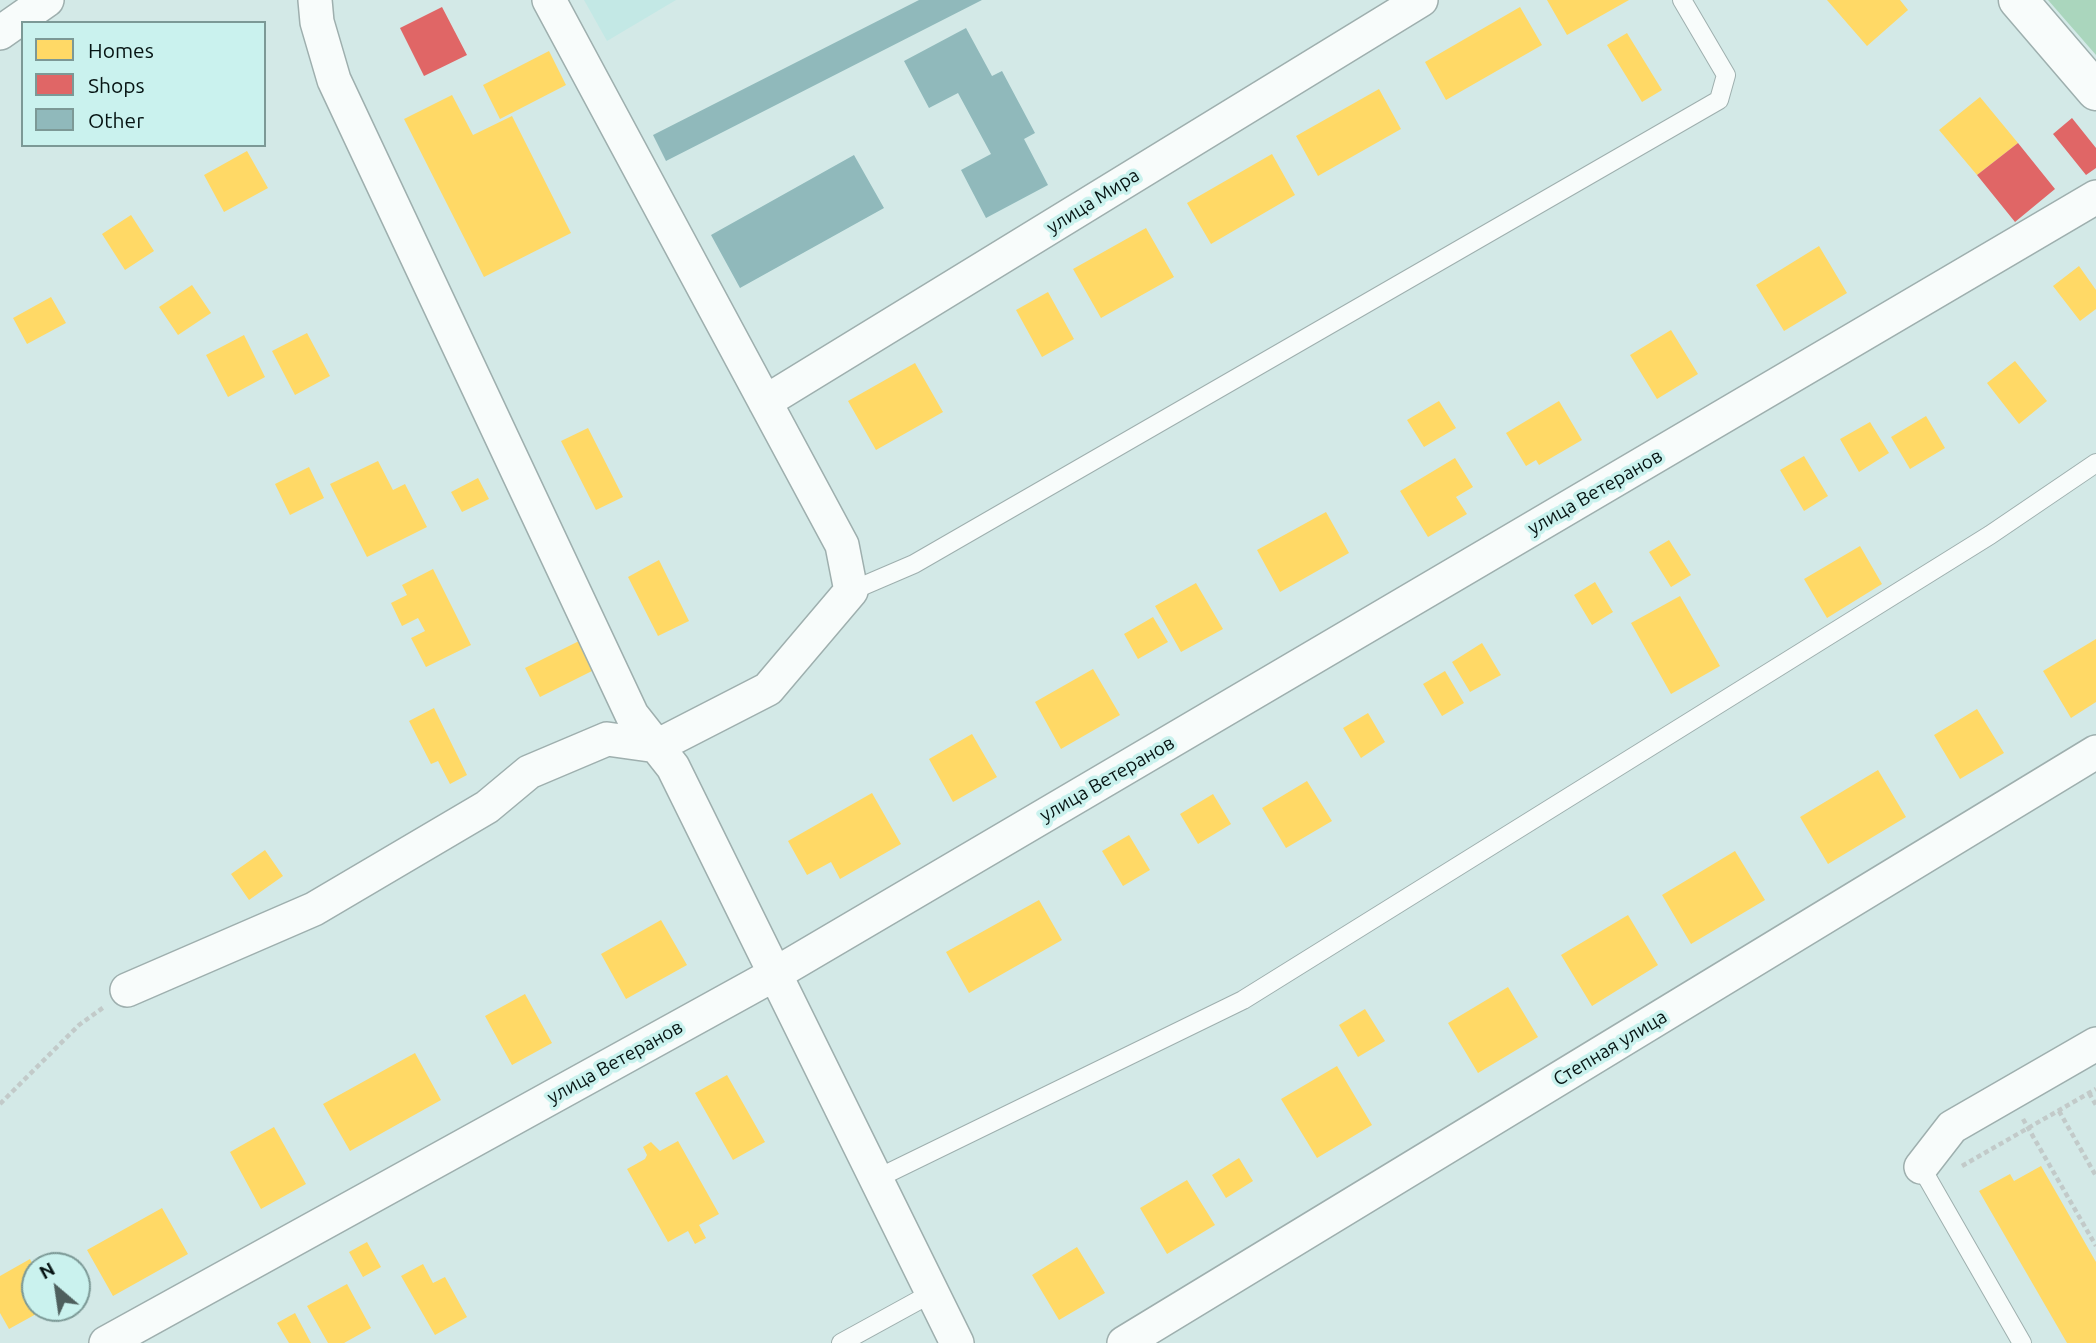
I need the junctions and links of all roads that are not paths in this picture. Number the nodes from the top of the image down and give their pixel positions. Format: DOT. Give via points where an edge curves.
graph roads {
  1 [pos="47,0"];
  2 [pos="315,0"];
  3 [pos="549,0"];
  4 [pos="1421,0"];
  5 [pos="1682,0"];
  6 [pos="2018,0"];
  7 [pos="0,33"];
  8 [pos="2096,91"];
  9 [pos="2096,197"];
  10 [pos="765,402"];
  11 [pos="2096,463"];
  12 [pos="851,591"];
  13 [pos="657,746"];
  14 [pos="2096,752"];
  15 [pos="775,974"];
  16 [pos="127,990"];
  17 [pos="2096,1044"];
  18 [pos="1926,1175"];
  19 [pos="876,1179"];
  20 [pos="932,1293"];
  21 [pos="106,1343"];
  22 [pos="841,1343"];
  23 [pos="957,1343"];
  24 [pos="1124,1343"];
  25 [pos="2022,1343"];
  1 -- 7 [label="street"];
  2 -- 13 [label="street" via="334,80 632,715"];
  3 -- 10 [label="street"];
  4 -- 10 [label="street, улица Мира"];
  5 -- 12 [label="lane" via="1726,75 1719,100 914,564"];
  6 -- 8 [label="main road"];
  9 -- 15 [label="street, улица Ветеранов"];
  10 -- 12 [label="street" via="842,545"];
  11 -- 19 [label="lane" via="1990,535 1244,1000"];
  12 -- 13 [label="street" via="768,689"];
  13 -- 15 [label="street" via="673,767"];
  13 -- 16 [label="street" via="607,738 529,772 487,807 314,909"];
  14 -- 24 [label="street, Степная улица"];
  15 -- 19 [label="street"];
  15 -- 21 [label="street, улица Ветеранов"];
  17 -- 18 [label="street" via="1952,1127"];
  18 -- 25 [label="lane"];
  19 -- 20 [label="street"];
  20 -- 22 [label="lane"];
  20 -- 23 [label="street"];
}
